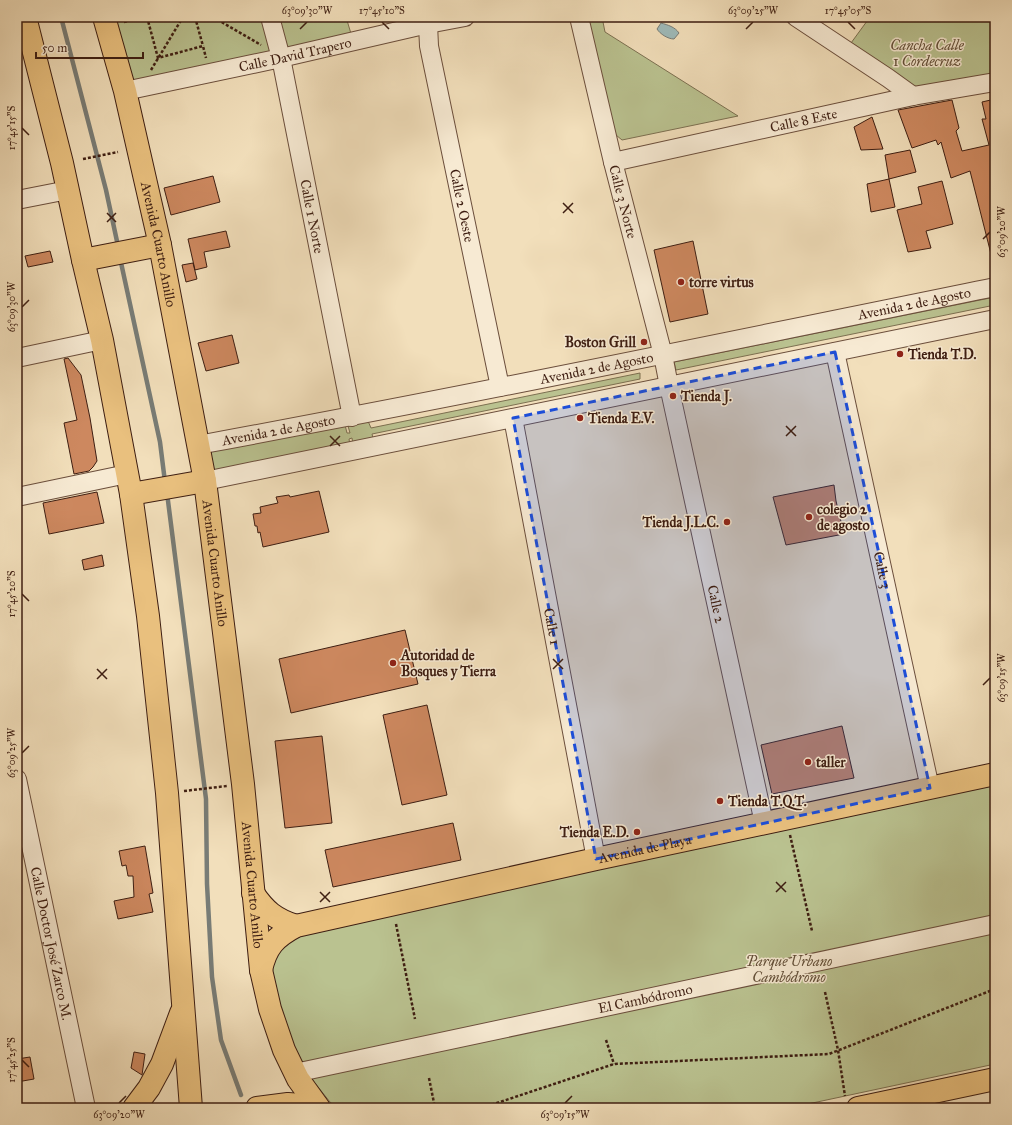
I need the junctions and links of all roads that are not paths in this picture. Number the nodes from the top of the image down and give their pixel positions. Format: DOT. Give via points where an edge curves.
graph roads {
  1 [pos="270,17"];
  2 [pos="465,17"];
  3 [pos="579,17"];
  4 [pos="796,17"];
  5 [pos="112,20"];
  6 [pos="428,24"];
  7 [pos="24,30"];
  8 [pos="281,58"];
  9 [pos="995,82"];
  10 [pos="124,92"];
  11 [pos="913,96"];
  12 [pos="613,162"];
  13 [pos="68,190"];
  14 [pos="17,200"];
  15 [pos="153,247"];
  16 [pos="89,259"];
  17 [pos="995,286"];
  18 [pos="995,319"];
  19 [pos="102,340"];
  20 [pos="835,352"];
  21 [pos="663,355"];
  22 [pos="17,358"];
  23 [pos="669,386"];
  24 [pos="500,387"];
  25 [pos="352,417"];
  26 [pos="513,418"];
  27 [pos="198,445"];
  28 [pos="196,482"];
  29 [pos="134,486"];
  30 [pos="17,497"];
  31 [pos="995,774"];
  32 [pos="17,779"];
  33 [pos="930,788"];
  34 [pos="764,823"];
  35 [pos="22,824"];
  36 [pos="596,859"];
  37 [pos="253,893"];
  38 [pos="995,924"];
  39 [pos="296,926"];
  40 [pos="261,970"];
  41 [pos="184,1006"];
  42 [pos="295,1073"];
  43 [pos="995,1079"];
  44 [pos="852,1105"];
  45 [pos="318,1107"];
  46 [pos="86,1108"];
  47 [pos="134,1108"];
  48 [pos="191,1108"];
  49 [pos="259,1108"];
  1 -- 8 [label="street, Calle 1 Norte"];
  2 -- 6 [label="street, Calle David Trapero"];
  3 -- 12 [label="street, Calle 3 Norte"];
  4 -- 11 [label="street"];
  5 -- 10 [label="main road, Avenida Cuarto Anillo"];
  6 -- 8 [label="street, Calle David Trapero"];
  6 -- 24 [label="street, Calle 2 Oeste" via="429,46"];
  7 -- 13 [label="main road"];
  8 -- 10 [label="street, Calle David Trapero"];
  8 -- 25 [label="street, Calle 1 Norte"];
  9 -- 11 [label="street, Calle 8 Este"];
  10 -- 15 [label="main road, Avenida Cuarto Anillo"];
  11 -- 12 [label="street, Calle 8 Este"];
  12 -- 21 [label="street, Calle 3 Norte"];
  13 -- 14 [label="street"];
  13 -- 16 [label="main road"];
  15 -- 16 [label="main road"];
  15 -- 27 [label="main road, Avenida Cuarto Anillo"];
  16 -- 19 [label="main road"];
  17 -- 21 [label="street, Avenida 2 de Agosto"];
  18 -- 20 [label="street"];
  19 -- 22 [label="street"];
  19 -- 29 [label="main road"];
  20 -- 23 [label="street"];
  20 -- 33 [label="street, Calle 3"];
  21 -- 23 [label="street, Calle 3 Norte"];
  21 -- 24 [label="street, Avenida 2 de Agosto"];
  23 -- 26 [label="street"];
  23 -- 34 [label="street, Calle 2"];
  24 -- 25 [label="street, Avenida 2 de Agosto"];
  25 -- 27 [label="street, Avenida 2 de Agosto"];
  26 -- 28 [label="street"];
  26 -- 36 [label="street, Calle 1"];
  27 -- 28 [label="main road, Avenida Cuarto Anillo"];
  28 -- 29 [label="main road"];
  28 -- 37 [label="main road, Avenida Cuarto Anillo" via="243,784"];
  29 -- 30 [label="street"];
  29 -- 41 [label="main road" via="167,793"];
  31 -- 33 [label="main road, Avenida de Playa"];
  32 -- 35 [label="street, Calle Doctor José Zarco M."];
  33 -- 34 [label="main road, Avenida de Playa"];
  34 -- 36 [label="main road, Avenida de Playa"];
  35 -- 46 [label="street, Calle Doctor José Zarco M."];
  36 -- 39 [label="main road, Avenida de Playa"];
  37 -- 39 [label="main road" via="271,914 285,923"];
  37 -- 40 [label="main road, Avenida Cuarto Anillo"];
  38 -- 42 [label="street, El Cambódromo"];
  39 -- 40 [label="main road, Avenida de Playa" via="272,943"];
  40 -- 42 [label="main road, Avenida Cuarto Anillo" via="270,1009"];
  41 -- 47 [label="main road" via="162,1064"];
  41 -- 48 [label="main road"];
  42 -- 45 [label="main road, Avenida Cuarto Anillo"];
  43 -- 44 [label="main road"];
  45 -- 49 [label="main road" via="288,1104"];
}
